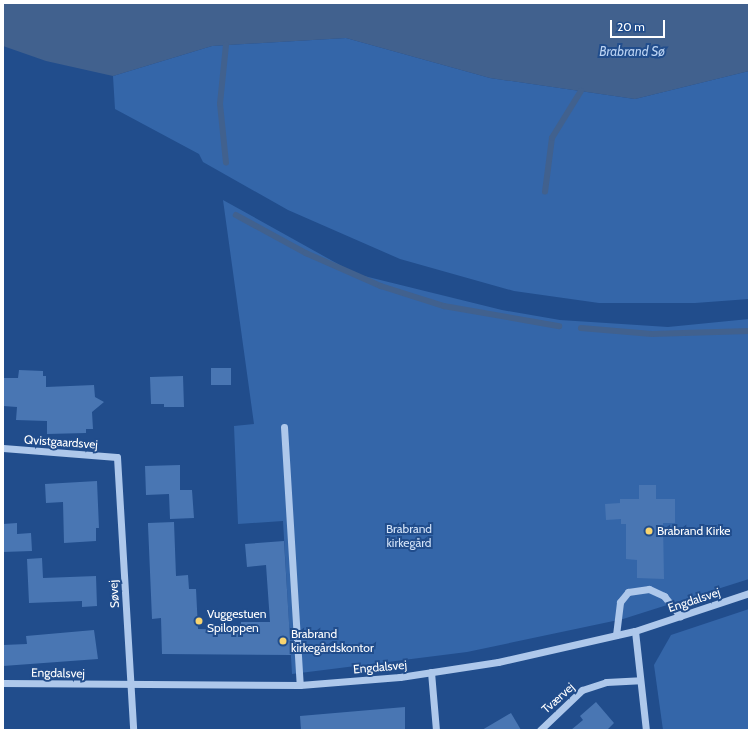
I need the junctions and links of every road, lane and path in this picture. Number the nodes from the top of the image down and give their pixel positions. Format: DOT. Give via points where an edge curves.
graph roads {
  1 [pos="284,427"];
  2 [pos="3,448"];
  3 [pos="116,457"];
  4 [pos="749,593"];
  5 [pos="680,616"];
  6 [pos="635,631"];
  7 [pos="616,635"];
  8 [pos="431,672"];
  9 [pos="640,680"];
  10 [pos="3,683"];
  11 [pos="130,685"];
  12 [pos="300,685"];
  13 [pos="133,730"];
  14 [pos="436,730"];
  15 [pos="540,730"];
  16 [pos="646,730"];
  1 -- 12 [label="street"];
  2 -- 3 [label="street, Qvistgaardsvej"];
  3 -- 11 [label="street, Søvej"];
  4 -- 5 [label="street, Engdalsvej"];
  5 -- 6 [label="street, Engdalsvej"];
  5 -- 7 [label="street" via="664,596 649,589 628,592 620,602"];
  6 -- 7 [label="street, Engdalsvej"];
  6 -- 9 [label="street"];
  7 -- 8 [label="street, Engdalsvej" via="498,662"];
  8 -- 12 [label="street, Engdalsvej"];
  8 -- 14 [label="street"];
  9 -- 15 [label="street, Tværvej" via="606,682 582,690"];
  9 -- 16 [label="street"];
  10 -- 11 [label="street, Engdalsvej"];
  11 -- 12 [label="street, Engdalsvej"];
  11 -- 13 [label="street, Søvej"];
}
